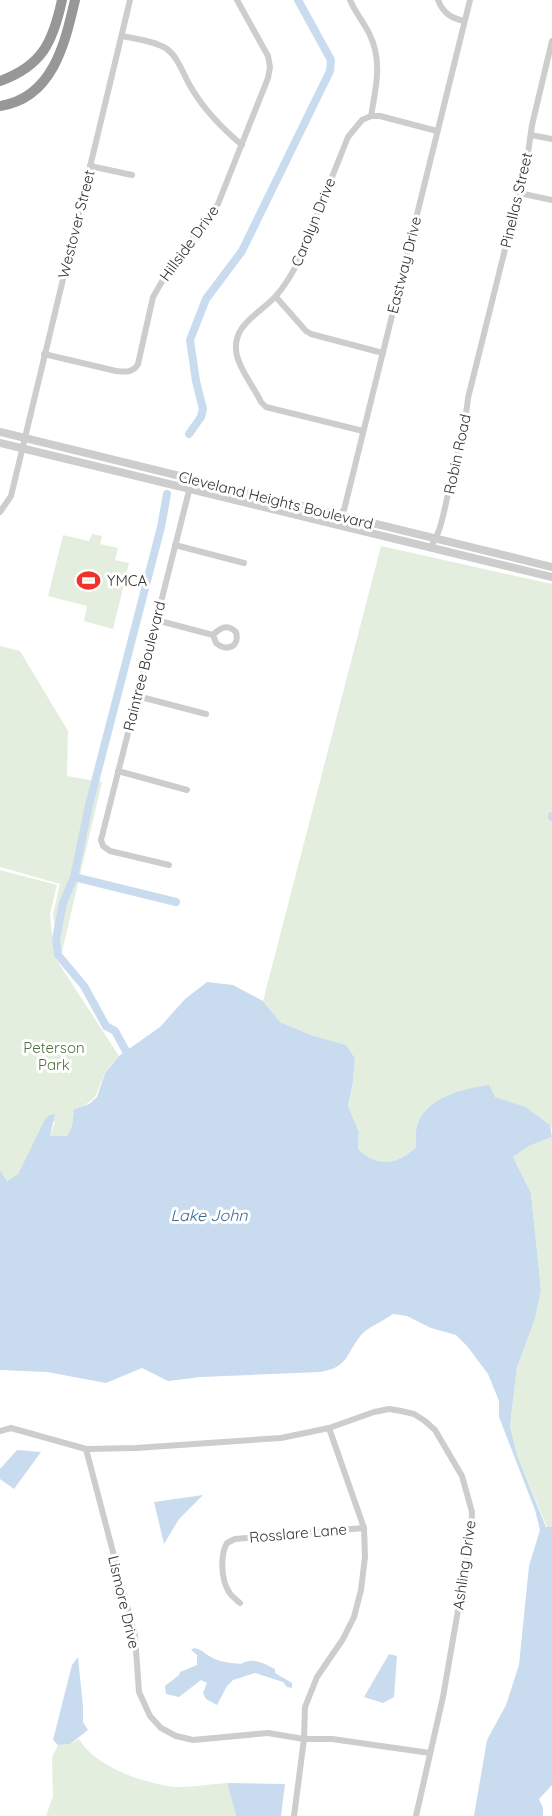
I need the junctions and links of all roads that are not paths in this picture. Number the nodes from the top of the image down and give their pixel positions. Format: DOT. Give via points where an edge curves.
graph roads {
  1 [pos="62,0"];
  2 [pos="75,0"];
  3 [pos="130,0"];
  4 [pos="237,0"];
  5 [pos="350,0"];
  6 [pos="438,0"];
  7 [pos="470,0"];
  8 [pos="465,21"];
  9 [pos="122,36"];
  10 [pos="552,40"];
  11 [pos="0,81"];
  12 [pos="0,106"];
  13 [pos="371,116"];
  14 [pos="437,131"];
  15 [pos="531,135"];
  16 [pos="552,139"];
  17 [pos="242,145"];
  18 [pos="90,166"];
  19 [pos="132,175"];
  20 [pos="519,193"];
  21 [pos="552,200"];
  22 [pos="276,297"];
  23 [pos="383,352"];
  24 [pos="44,354"];
  25 [pos="478,359"];
  26 [pos="0,432"];
  27 [pos="363,432"];
  28 [pos="24,438"];
  29 [pos="0,443"];
  30 [pos="22,448"];
  31 [pos="192,479"];
  32 [pos="190,489"];
  33 [pos="0,512"];
  34 [pos="338,516"];
  35 [pos="329,523"];
  36 [pos="436,539"];
  37 [pos="174,545"];
  38 [pos="430,548"];
  39 [pos="244,563"];
  40 [pos="551,567"];
  41 [pos="550,576"];
  42 [pos="156,620"];
  43 [pos="213,635"];
  44 [pos="136,696"];
  45 [pos="206,714"];
  46 [pos="118,771"];
  47 [pos="187,790"];
  48 [pos="169,865"];
  49 [pos="329,1428"];
  50 [pos="0,1431"];
  51 [pos="86,1449"];
  52 [pos="364,1528"];
  53 [pos="240,1603"];
  54 [pos="304,1739"];
  55 [pos="430,1753"];
  56 [pos="294,1816"];
  57 [pos="416,1816"];
  1 -- 11 [label="highway" via="43,53 33,64"];
  2 -- 12 [label="highway" via="61,54 42,84 26,96"];
  3 -- 9 [label="street, Westover Street"];
  4 -- 17 [label="street, Hillside Drive" via="268,56 270,67"];
  5 -- 13 [label="street" via="377,56 378,78"];
  6 -- 8 [label="street" via="444,11"];
  7 -- 8 [label="street, Eastway Drive"];
  8 -- 14 [label="street, Eastway Drive"];
  9 -- 17 [label="street" via="153,44 174,56 207,111"];
  9 -- 18 [label="street, Westover Street"];
  10 -- 15 [label="street, Pinellas Street"];
  13 -- 14 [label="street"];
  13 -- 22 [label="street, Carolyn Drive" via="362,120 348,137 298,262"];
  14 -- 23 [label="street, Eastway Drive"];
  15 -- 16 [label="street"];
  15 -- 20 [label="street, Pinellas Street"];
  17 -- 24 [label="street, Hillside Drive" via="212,213 157,289 149,308 137,367 116,371"];
  18 -- 19 [label="street"];
  18 -- 24 [label="street, Westover Street"];
  20 -- 21 [label="street"];
  20 -- 25 [label="street, Pinellas Street"];
  22 -- 23 [label="street" via="311,334"];
  22 -- 27 [label="street, Carolyn Drive" via="248,318 237,337 237,358 261,402 272,409"];
  23 -- 27 [label="street, Eastway Drive"];
  24 -- 28 [label="street, Westover Street"];
  25 -- 36 [label="street, Robin Road"];
  26 -- 28 [label="street, Cleveland Heights Boulevard"];
  27 -- 34 [label="street, Eastway Drive" via="344,510"];
  28 -- 30 [label="street, Westover Street"];
  28 -- 31 [label="street, Cleveland Heights Boulevard"];
  29 -- 30 [label="street, Cleveland Heights Boulevard"];
  30 -- 32 [label="street, Cleveland Heights Boulevard"];
  30 -- 33 [label="street, Westover Street" via="11,496"];
  31 -- 32 [label="street, Raintree Boulevard"];
  31 -- 34 [label="street, Cleveland Heights Boulevard"];
  32 -- 35 [label="street, Cleveland Heights Boulevard"];
  32 -- 37 [label="street, Raintree Boulevard"];
  34 -- 35 [label="street, Eastway Drive"];
  34 -- 36 [label="street, Cleveland Heights Boulevard"];
  35 -- 38 [label="street, Cleveland Heights Boulevard"];
  36 -- 38 [label="street, Robin Road"];
  36 -- 40 [label="street, Cleveland Heights Boulevard"];
  37 -- 39 [label="street"];
  37 -- 42 [label="street, Raintree Boulevard"];
  38 -- 41 [label="street, Cleveland Heights Boulevard"];
  40 -- 41 [label="street"];
  42 -- 43 [label="street"];
  42 -- 44 [label="street, Raintree Boulevard"];
  44 -- 45 [label="street"];
  44 -- 46 [label="street, Raintree Boulevard"];
  46 -- 47 [label="street"];
  46 -- 48 [label="street, Raintree Boulevard" via="101,840 108,850"];
  49 -- 51 [label="street, Ashling Drive" via="281,1438"];
  49 -- 52 [label="street"];
  49 -- 55 [label="street, Ashling Drive" via="389,1409 414,1414 435,1430 466,1487 472,1512 471,1535"];
  50 -- 51 [label="street" via="11,1428"];
  51 -- 54 [label="street, Lismore Drive" via="135,1636 139,1692 150,1716 161,1728 193,1740 268,1733"];
  52 -- 53 [label="street, Rosslare Lane" via="235,1539 227,1543 222,1557 225,1580 229,1593"];
  52 -- 54 [label="street" via="365,1557 358,1606 343,1639 309,1691"];
  54 -- 55 [label="street, Lismore Drive" via="332,1739"];
  54 -- 56 [label="street"];
  55 -- 57 [label="street, Ashling Drive"];
}
